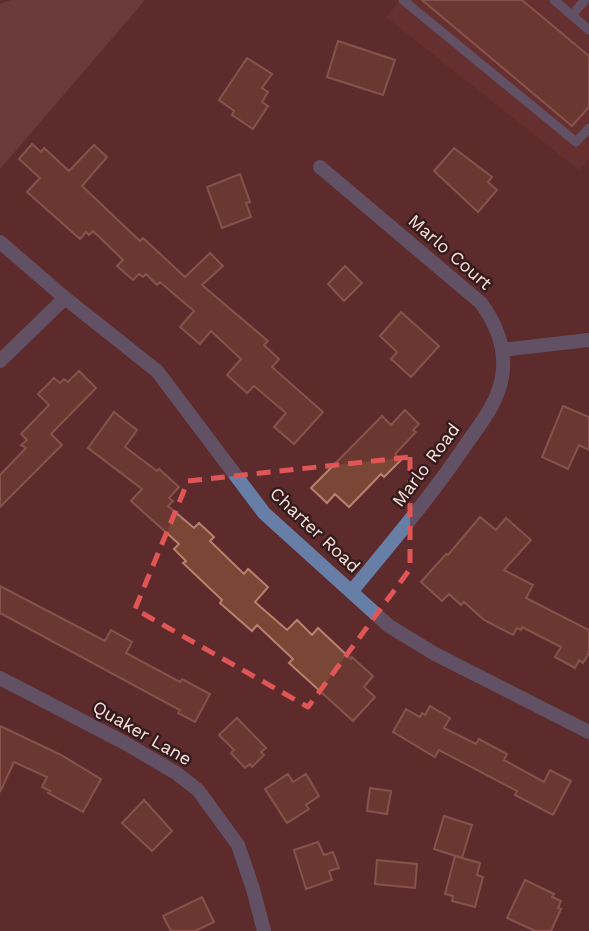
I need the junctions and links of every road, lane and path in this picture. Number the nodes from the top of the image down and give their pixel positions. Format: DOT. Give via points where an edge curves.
graph roads {
  1 [pos="403,0"];
  2 [pos="554,0"];
  3 [pos="585,0"];
  4 [pos="572,15"];
  5 [pos="589,30"];
  6 [pos="589,128"];
  7 [pos="320,167"];
  8 [pos="0,242"];
  9 [pos="65,298"];
  10 [pos="589,340"];
  11 [pos="502,350"];
  12 [pos="0,361"];
  13 [pos="352,591"];
  14 [pos="0,678"];
  15 [pos="589,732"];
  16 [pos="264,931"];
  1 -- 6 [label="lane" via="576,142"];
  2 -- 4 [label="lane"];
  3 -- 4 [label="lane"];
  4 -- 5 [label="lane"];
  7 -- 11 [label="street, Marlo Court" via="481,303 495,324"];
  8 -- 9 [label="street, Charter Road"];
  9 -- 12 [label="street"];
  9 -- 13 [label="street, Charter Road" via="157,371 264,513"];
  10 -- 11 [label="street"];
  11 -- 13 [label="street, Marlo Road" via="502,378 493,406 445,476"];
  13 -- 15 [label="street, Charter Road" via="389,626 435,654"];
  14 -- 16 [label="street, Quaker Lane" via="125,743 198,790 237,845"];
}
